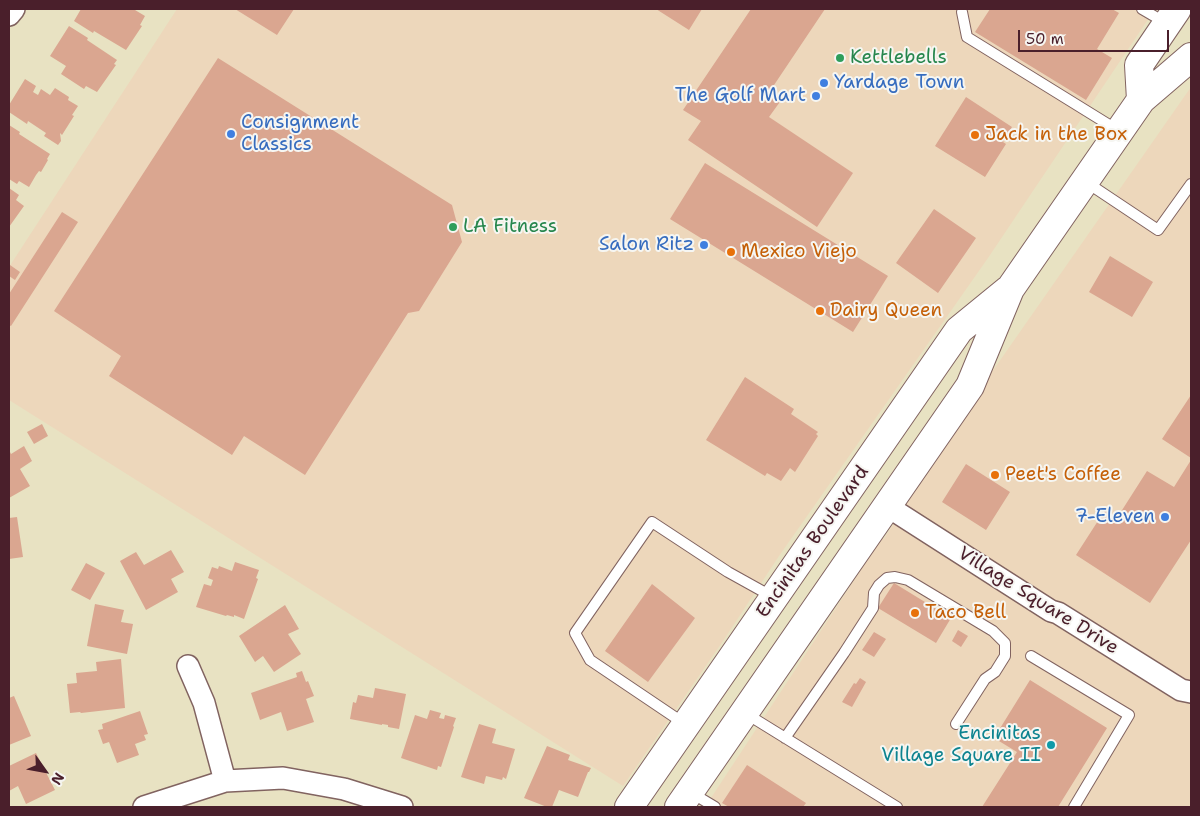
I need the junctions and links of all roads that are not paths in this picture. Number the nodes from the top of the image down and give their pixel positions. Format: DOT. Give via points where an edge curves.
graph roads {
  1 [pos="14,9"];
  2 [pos="1142,9"];
  3 [pos="961,10"];
  4 [pos="9,15"];
  5 [pos="1172,16"];
  6 [pos="1191,57"];
  7 [pos="1141,100"];
  8 [pos="1120,131"];
  9 [pos="1085,182"];
  10 [pos="1191,184"];
  11 [pos="1010,289"];
  12 [pos="887,506"];
  13 [pos="774,597"];
  14 [pos="1031,656"];
  15 [pos="188,666"];
  16 [pos="1191,692"];
  17 [pos="744,713"];
  18 [pos="956,724"];
  19 [pos="686,725"];
  20 [pos="785,738"];
  21 [pos="224,781"];
  22 [pos="684,799"];
  23 [pos="144,807"];
  24 [pos="402,807"];
  25 [pos="629,807"];
  26 [pos="715,807"];
  27 [pos="897,807"];
  28 [pos="1074,807"];
  1 -- 4 [label="street"];
  2 -- 5 [label="lane"];
  3 -- 8 [label="lane" via="967,37"];
  5 -- 7 [label="main road" via="1138,65"];
  6 -- 7 [label="main road, Encinitas Boulevard"];
  7 -- 8 [label="main road, Encinitas Boulevard"];
  8 -- 9 [label="main road, Encinitas Boulevard"];
  9 -- 10 [label="lane" via="1158,230"];
  9 -- 11 [label="main road, Encinitas Boulevard"];
  11 -- 12 [label="main road, Encinitas Boulevard" via="970,386"];
  11 -- 13 [label="main road, Encinitas Boulevard" via="959,330"];
  12 -- 16 [label="street, Village Square Drive" via="1051,611 1181,690"];
  12 -- 17 [label="main road, Encinitas Boulevard"];
  13 -- 19 [label="main road, Encinitas Boulevard"];
  13 -- 19 [label="lane" via="728,572 652,522 575,633 590,660"];
  14 -- 28 [label="lane" via="1129,715"];
  15 -- 21 [label="street" via="204,703"];
  17 -- 20 [label="lane"];
  17 -- 22 [label="main road, Encinitas Boulevard"];
  18 -- 20 [label="lane" via="985,679 996,672 1005,656 1003,638 908,580 895,577 887,578 878,586 873,608"];
  19 -- 25 [label="main road, Encinitas Boulevard"];
  20 -- 27 [label="lane"];
  21 -- 23 [label="street"];
  21 -- 24 [label="street" via="283,778 344,789"];
  22 -- 26 [label="lane"];
}
